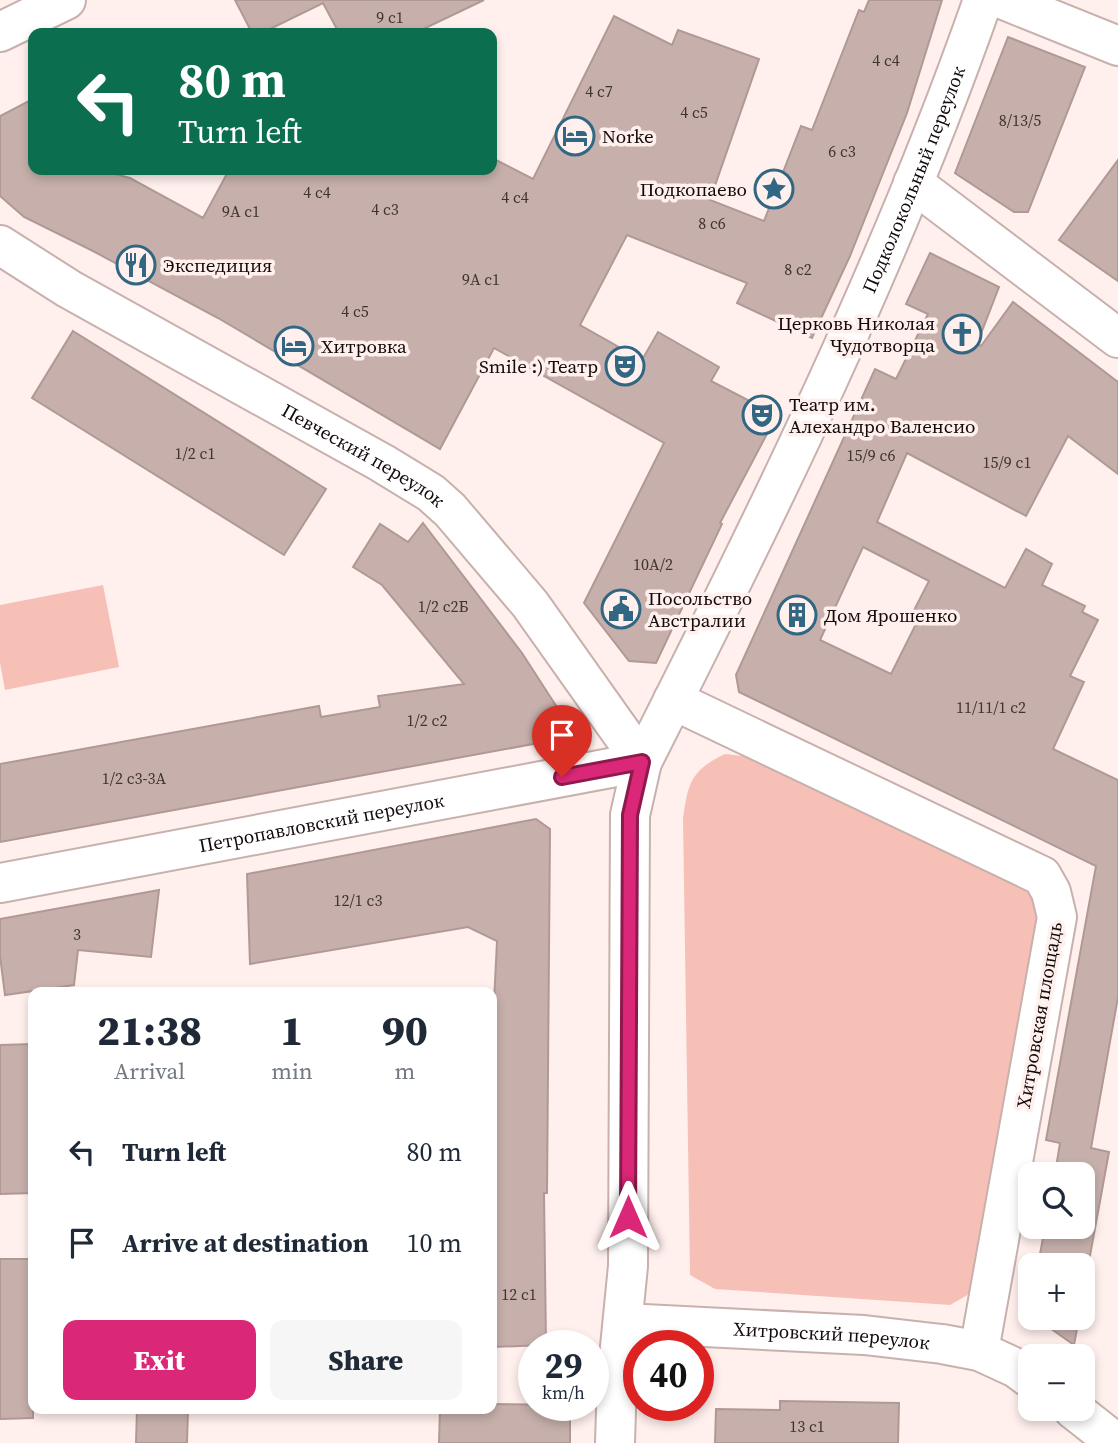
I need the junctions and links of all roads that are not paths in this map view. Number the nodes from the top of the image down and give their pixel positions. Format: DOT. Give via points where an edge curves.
graph roads {
  1 [pos="66,0"];
  2 [pos="983,0"];
  3 [pos="1004,0"];
  4 [pos="0,32"];
  5 [pos="1118,46"];
  6 [pos="914,183"];
  7 [pos="0,245"];
  8 [pos="1118,338"];
  9 [pos="673,700"];
  10 [pos="642,762"];
  11 [pos="0,883"];
  12 [pos="624,1323"];
  13 [pos="979,1351"];
  14 [pos="1018,1369"];
  15 [pos="1088,1421"];
  16 [pos="615,1443"];
  17 [pos="1116,1443"];
  1 -- 4 [label="street"];
  2 -- 6 [label="street, Подколокольный переулок"];
  3 -- 5 [label="street"];
  6 -- 8 [label="street"];
  6 -- 9 [label="street, Подколокольный переулок" via="870,290"];
  7 -- 10 [label="street, Певческий переулок" via="69,289 431,493 530,604"];
  9 -- 10 [label="street, Подколокольный переулок"];
  9 -- 13 [label="street, Хитровская площадь" via="1042,876 1051,892 1057,917"];
  10 -- 11 [label="street, Петропавловский переулок"];
  10 -- 12 [label="street, Подколокольный переулок" via="630,815"];
  12 -- 13 [label="street, Хитровский переулок" via="864,1335"];
  12 -- 16 [label="street, Подколокольный переулок"];
  13 -- 14 [label="street, Хитровский переулок"];
  15 -- 17 [label="street"];
}
